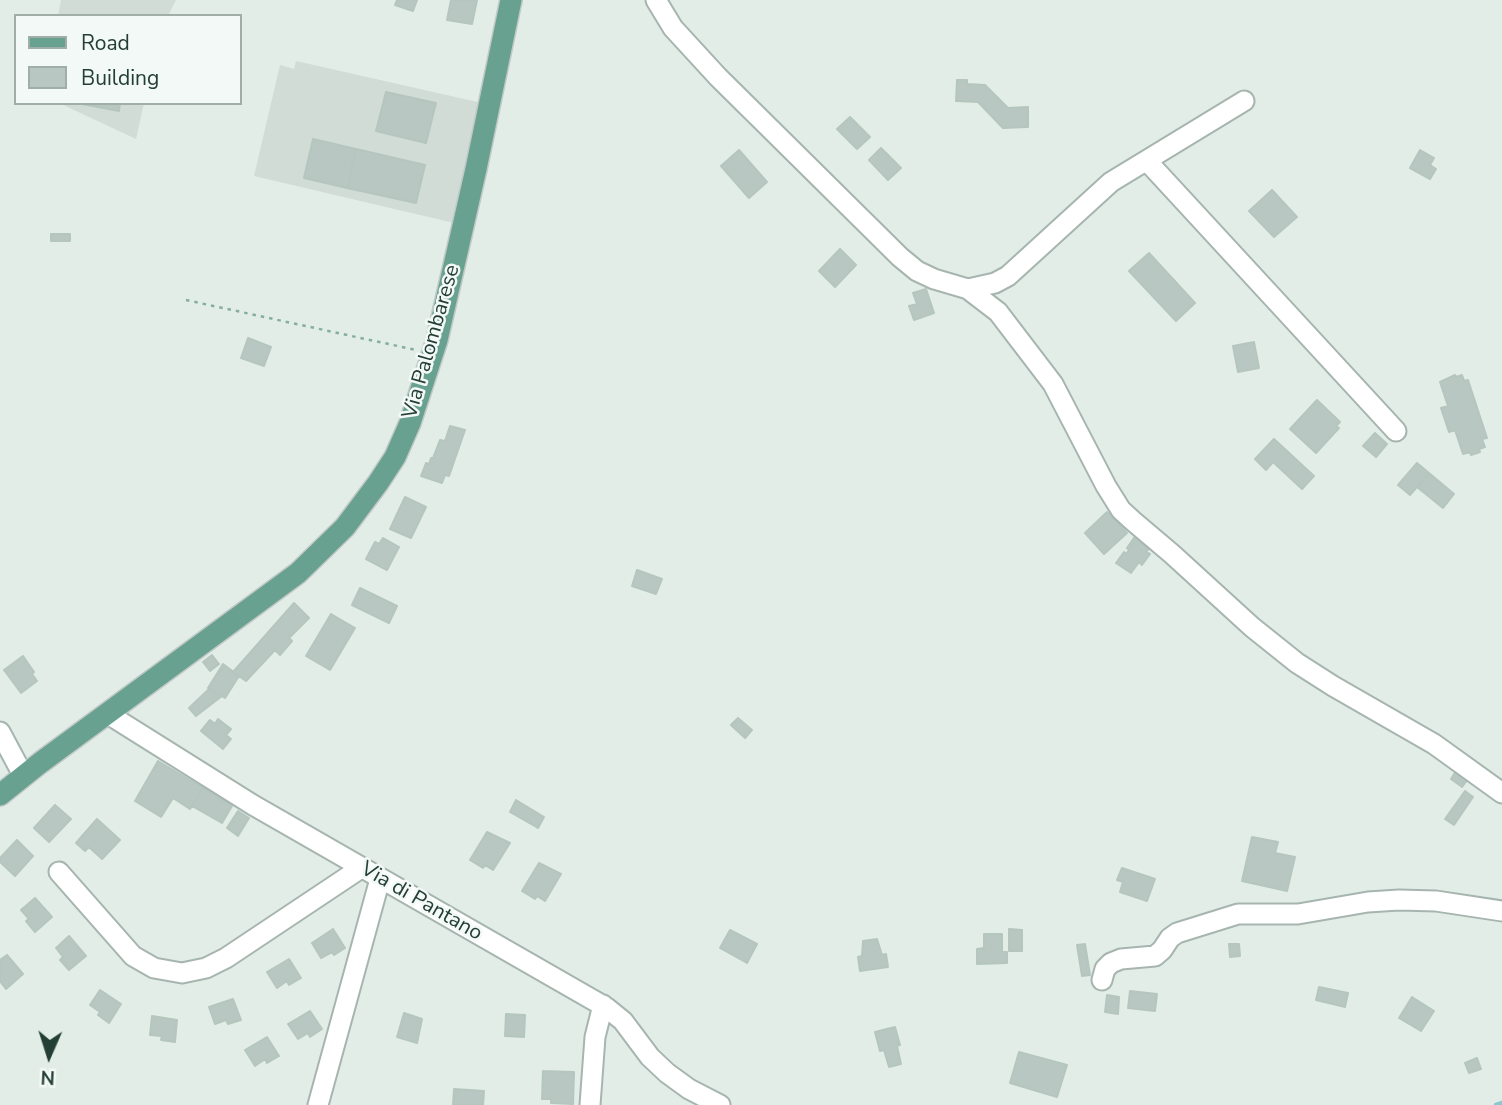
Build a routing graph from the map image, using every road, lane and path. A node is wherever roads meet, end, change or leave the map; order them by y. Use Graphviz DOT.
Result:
graph roads {
  1 [pos="511,0"];
  2 [pos="656,0"];
  3 [pos="1244,101"];
  4 [pos="1146,162"];
  5 [pos="968,289"];
  6 [pos="186,300"];
  7 [pos="433,354"];
  8 [pos="1396,431"];
  9 [pos="108,714"];
  10 [pos="0,732"];
  11 [pos="23,775"];
  12 [pos="1502,793"];
  13 [pos="0,795"];
  14 [pos="361,868"];
  15 [pos="59,872"];
  16 [pos="380,879"];
  17 [pos="1502,911"];
  18 [pos="1102,980"];
  19 [pos="603,1005"];
  20 [pos="318,1105"];
  21 [pos="590,1105"];
  22 [pos="720,1105"];
  1 -- 7 [label="main road, Via Palombarese"];
  2 -- 5 [label="street"];
  3 -- 4 [label="street"];
  4 -- 5 [label="street"];
  4 -- 8 [label="street"];
  5 -- 12 [label="street"];
  6 -- 7 [label="path"];
  7 -- 9 [label="main road, Via Palombarese"];
  9 -- 11 [label="main road, Via Palombarese"];
  9 -- 14 [label="street, Via di Pantano"];
  10 -- 11 [label="street"];
  11 -- 13 [label="main road, Via Palombarese"];
  14 -- 15 [label="street"];
  14 -- 16 [label="street, Via di Pantano"];
  16 -- 19 [label="street, Via di Pantano"];
  16 -- 20 [label="street"];
  17 -- 18 [label="street"];
  19 -- 21 [label="street"];
  19 -- 22 [label="street, Via di Pantano"];
}
